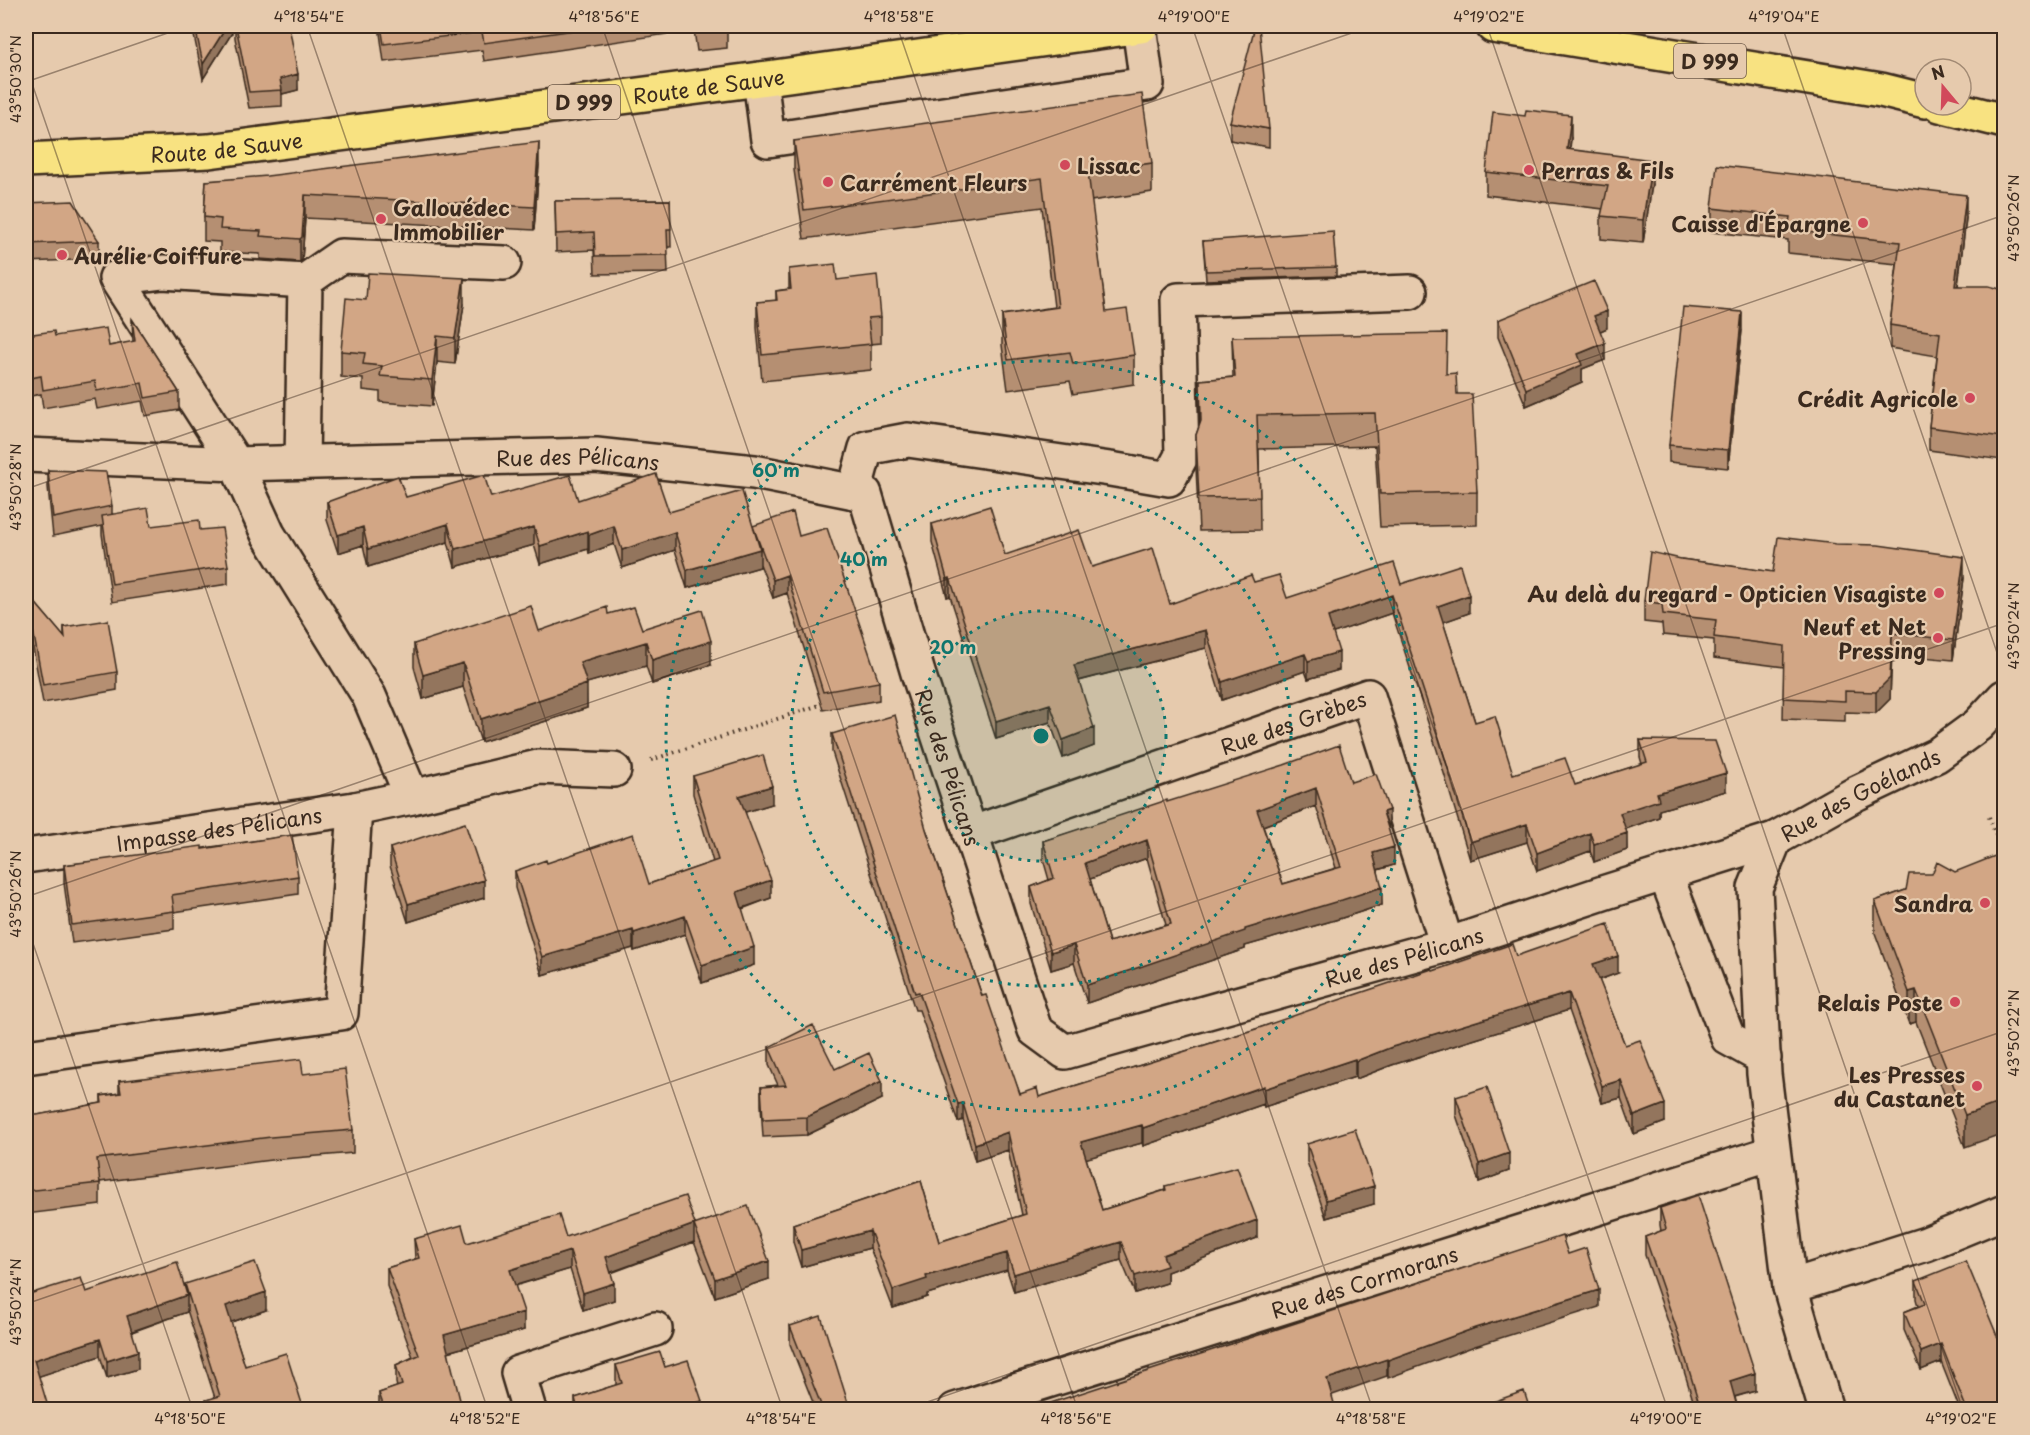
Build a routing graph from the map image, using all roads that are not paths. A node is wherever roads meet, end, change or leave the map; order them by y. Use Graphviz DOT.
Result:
graph roads {
  1 [pos="1135,26"];
  2 [pos="1493,26"];
  3 [pos="760,79"];
  4 [pos="1913,98"];
  5 [pos="1973,113"];
  6 [pos="2004,121"];
  7 [pos="26,160"];
  8 [pos="504,263"];
  9 [pos="305,281"];
  10 [pos="1410,292"];
  11 [pos="26,455"];
  12 [pos="302,462"];
  13 [pos="236,464"];
  14 [pos="854,492"];
  15 [pos="2004,697"];
  16 [pos="614,770"];
  17 [pos="412,797"];
  18 [pos="355,808"];
  19 [pos="970,834"];
  20 [pos="1775,839"];
  21 [pos="26,856"];
  22 [pos="1665,873"];
  23 [pos="1448,945"];
  24 [pos="26,1057"];
  25 [pos="1764,1058"];
  26 [pos="1772,1153"];
  27 [pos="2004,1212"];
  28 [pos="1790,1287"];
  29 [pos="656,1329"];
  30 [pos="529,1410"];
  31 [pos="955,1410"];
  32 [pos="1826,1410"];
  1 -- 3 [label="main road, Route de Sauve / D 999"];
  1 -- 3 [label="street"];
  2 -- 4 [label="main road, D 999"];
  3 -- 7 [label="main road, Route de Sauve / D 999"];
  5 -- 6 [label="main road"];
  8 -- 9 [label="street"];
  9 -- 12 [label="street"];
  9 -- 13 [label="street"];
  10 -- 14 [label="street"];
  11 -- 13 [label="street, Rue des Pélicans"];
  12 -- 13 [label="street, Rue des Pélicans"];
  12 -- 14 [label="street, Rue des Pélicans"];
  13 -- 17 [label="street"];
  14 -- 19 [label="street, Rue des Pélicans"];
  15 -- 20 [label="street, Rue des Goélands"];
  16 -- 17 [label="street, Impasse des Pélicans"];
  17 -- 18 [label="street, Impasse des Pélicans"];
  18 -- 21 [label="street, Impasse des Pélicans"];
  18 -- 24 [label="street"];
  19 -- 23 [label="street, Rue des Pélicans"];
  19 -- 23 [label="street, Rue des Grèbes"];
  20 -- 22 [label="street, Rue des Pélicans"];
  20 -- 25 [label="street, Rue des Goélands"];
  22 -- 23 [label="street, Rue des Pélicans"];
  22 -- 25 [label="street"];
  25 -- 26 [label="street, Rue des Goélands"];
  26 -- 28 [label="street, Rue des Goélands"];
  26 -- 31 [label="street, Rue des Cormorans"];
  27 -- 28 [label="street"];
  28 -- 32 [label="street, Rue des Goélands"];
  29 -- 30 [label="street"];
}
